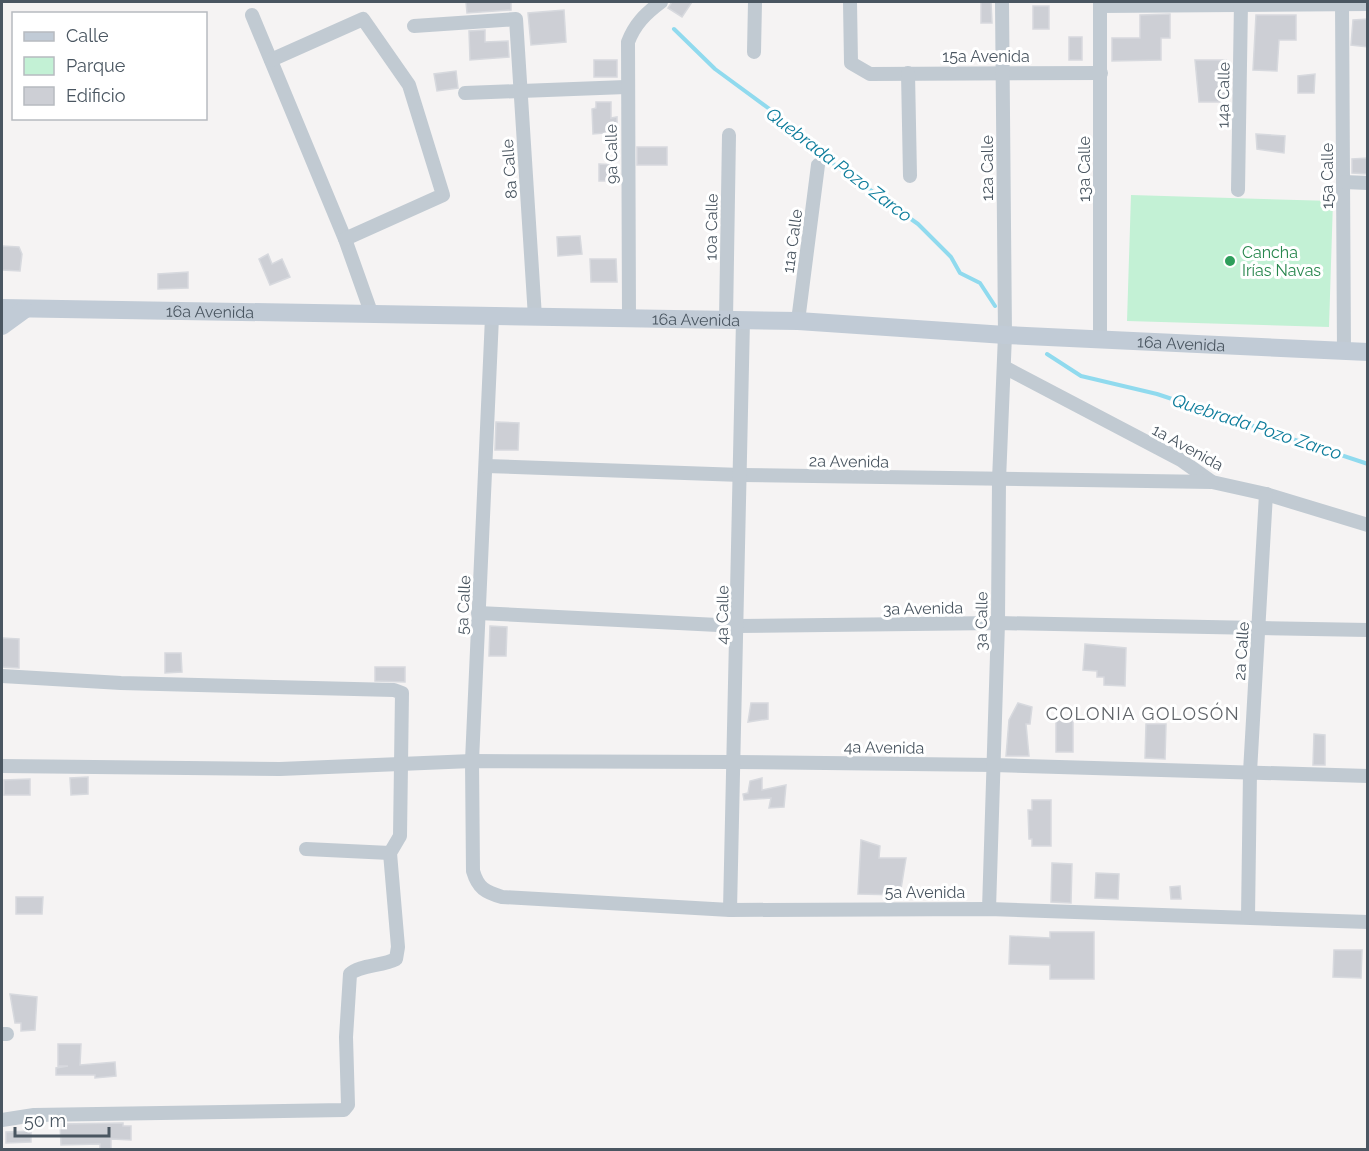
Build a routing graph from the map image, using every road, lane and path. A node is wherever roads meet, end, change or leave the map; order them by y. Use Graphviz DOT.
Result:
graph roads {
  1 [pos="661,2"];
  2 [pos="755,2"];
  3 [pos="850,2"];
  4 [pos="1002,2"];
  5 [pos="1241,2"];
  6 [pos="1342,2"];
  7 [pos="1100,4"];
  8 [pos="1368,4"];
  9 [pos="252,15"];
  10 [pos="414,26"];
  11 [pos="754,52"];
  12 [pos="271,60"];
  13 [pos="1003,72"];
  14 [pos="908,73"];
  15 [pos="1101,73"];
  16 [pos="626,87"];
  17 [pos="518,90"];
  18 [pos="465,93"];
  19 [pos="729,135"];
  20 [pos="819,165"];
  21 [pos="910,176"];
  22 [pos="1344,182"];
  23 [pos="1368,183"];
  24 [pos="1238,190"];
  25 [pos="345,239"];
  26 [pos="2,308"];
  27 [pos="24,310"];
  28 [pos="372,315"];
  29 [pos="492,316"];
  30 [pos="536,317"];
  31 [pos="629,318"];
  32 [pos="735,320"];
  33 [pos="798,321"];
  34 [pos="2,326"];
  35 [pos="1005,335"];
  36 [pos="1100,337"];
  37 [pos="1344,351"];
  38 [pos="1368,352"];
  39 [pos="1004,367"];
  40 [pos="486,466"];
  41 [pos="741,476"];
  42 [pos="999,480"];
  43 [pos="1212,482"];
  44 [pos="1266,494"];
  45 [pos="1368,525"];
  46 [pos="478,613"];
  47 [pos="998,623"];
  48 [pos="738,626"];
  49 [pos="1260,628"];
  50 [pos="1368,630"];
  51 [pos="2,676"];
  52 [pos="472,761"];
  53 [pos="733,762"];
  54 [pos="401,765"];
  55 [pos="994,765"];
  56 [pos="2,766"];
  57 [pos="1250,772"];
  58 [pos="1368,776"];
  59 [pos="306,849"];
  60 [pos="390,854"];
  61 [pos="484,892"];
  62 [pos="989,909"];
  63 [pos="730,910"];
  64 [pos="1248,917"];
  65 [pos="1368,922"];
  66 [pos="2,1120"];
  1 -- 16 [label="street, 9a Calle"];
  2 -- 11 [label="street"];
  3 -- 14 [label="street, 15a Avenida"];
  4 -- 13 [label="street, 12a Calle"];
  5 -- 6 [label="street"];
  5 -- 7 [label="street"];
  5 -- 24 [label="street, 14a Calle"];
  6 -- 8 [label="street"];
  6 -- 22 [label="street, 15a Calle"];
  7 -- 15 [label="street, 13a Calle"];
  9 -- 12 [label="street"];
  10 -- 17 [label="street, 8a Calle"];
  12 -- 25 [label="street"];
  12 -- 25 [label="street"];
  13 -- 14 [label="street, 15a Avenida"];
  13 -- 15 [label="street, 15a Avenida"];
  13 -- 35 [label="street, 12a Calle"];
  14 -- 21 [label="street"];
  15 -- 36 [label="street, 13a Calle"];
  16 -- 17 [label="street"];
  16 -- 31 [label="street, 9a Calle"];
  17 -- 18 [label="street"];
  17 -- 30 [label="street, 8a Calle"];
  19 -- 32 [label="street, 10a Calle"];
  20 -- 33 [label="street, 11a Calle"];
  22 -- 23 [label="street"];
  22 -- 37 [label="street, 15a Calle"];
  25 -- 28 [label="street"];
  26 -- 27 [label="street, 16a Avenida"];
  27 -- 28 [label="street, 16a Avenida"];
  27 -- 34 [label="street"];
  28 -- 29 [label="street, 16a Avenida"];
  29 -- 30 [label="street, 16a Avenida"];
  29 -- 40 [label="street, 5a Calle"];
  30 -- 31 [label="street, 16a Avenida"];
  31 -- 32 [label="street, 16a Avenida"];
  32 -- 33 [label="street, 16a Avenida"];
  32 -- 41 [label="street, 4a Calle"];
  33 -- 35 [label="street, 16a Avenida"];
  35 -- 36 [label="street, 16a Avenida"];
  35 -- 39 [label="street, 3a Calle"];
  36 -- 37 [label="street, 16a Avenida"];
  37 -- 38 [label="street, 16a Avenida"];
  39 -- 42 [label="street, 3a Calle"];
  39 -- 43 [label="street, 1a Avenida"];
  40 -- 41 [label="street, 2a Avenida"];
  40 -- 46 [label="street, 5a Calle"];
  41 -- 42 [label="street, 2a Avenida"];
  41 -- 48 [label="street, 4a Calle"];
  42 -- 43 [label="street, 2a Avenida"];
  42 -- 47 [label="street, 3a Calle"];
  43 -- 44 [label="street, 1a Avenida"];
  44 -- 45 [label="street, 1a Avenida"];
  44 -- 49 [label="street, 2a Calle"];
  46 -- 48 [label="street, 3a Avenida"];
  46 -- 52 [label="street, 5a Calle"];
  47 -- 48 [label="street, 3a Avenida"];
  47 -- 49 [label="street, 3a Avenida"];
  47 -- 55 [label="street, 3a Calle"];
  48 -- 53 [label="street, 4a Calle"];
  49 -- 50 [label="street, 3a Avenida"];
  49 -- 57 [label="street, 2a Calle"];
  51 -- 54 [label="street"];
  52 -- 53 [label="street, 4a Avenida"];
  52 -- 54 [label="street, 4a Avenida"];
  52 -- 61 [label="street, 5a Calle"];
  53 -- 55 [label="street, 4a Avenida"];
  53 -- 63 [label="street, 4a Calle"];
  54 -- 56 [label="street, 4a Avenida"];
  54 -- 60 [label="street"];
  55 -- 57 [label="street, 4a Avenida"];
  55 -- 62 [label="street, 3a Calle"];
  57 -- 58 [label="street, 4a Avenida"];
  57 -- 64 [label="street, 2a Calle"];
  59 -- 60 [label="street"];
  60 -- 66 [label="street"];
  61 -- 63 [label="street, 5a Avenida"];
  62 -- 63 [label="street, 5a Avenida"];
  62 -- 64 [label="street, 5a Avenida"];
  64 -- 65 [label="street, 5a Avenida"];
}
